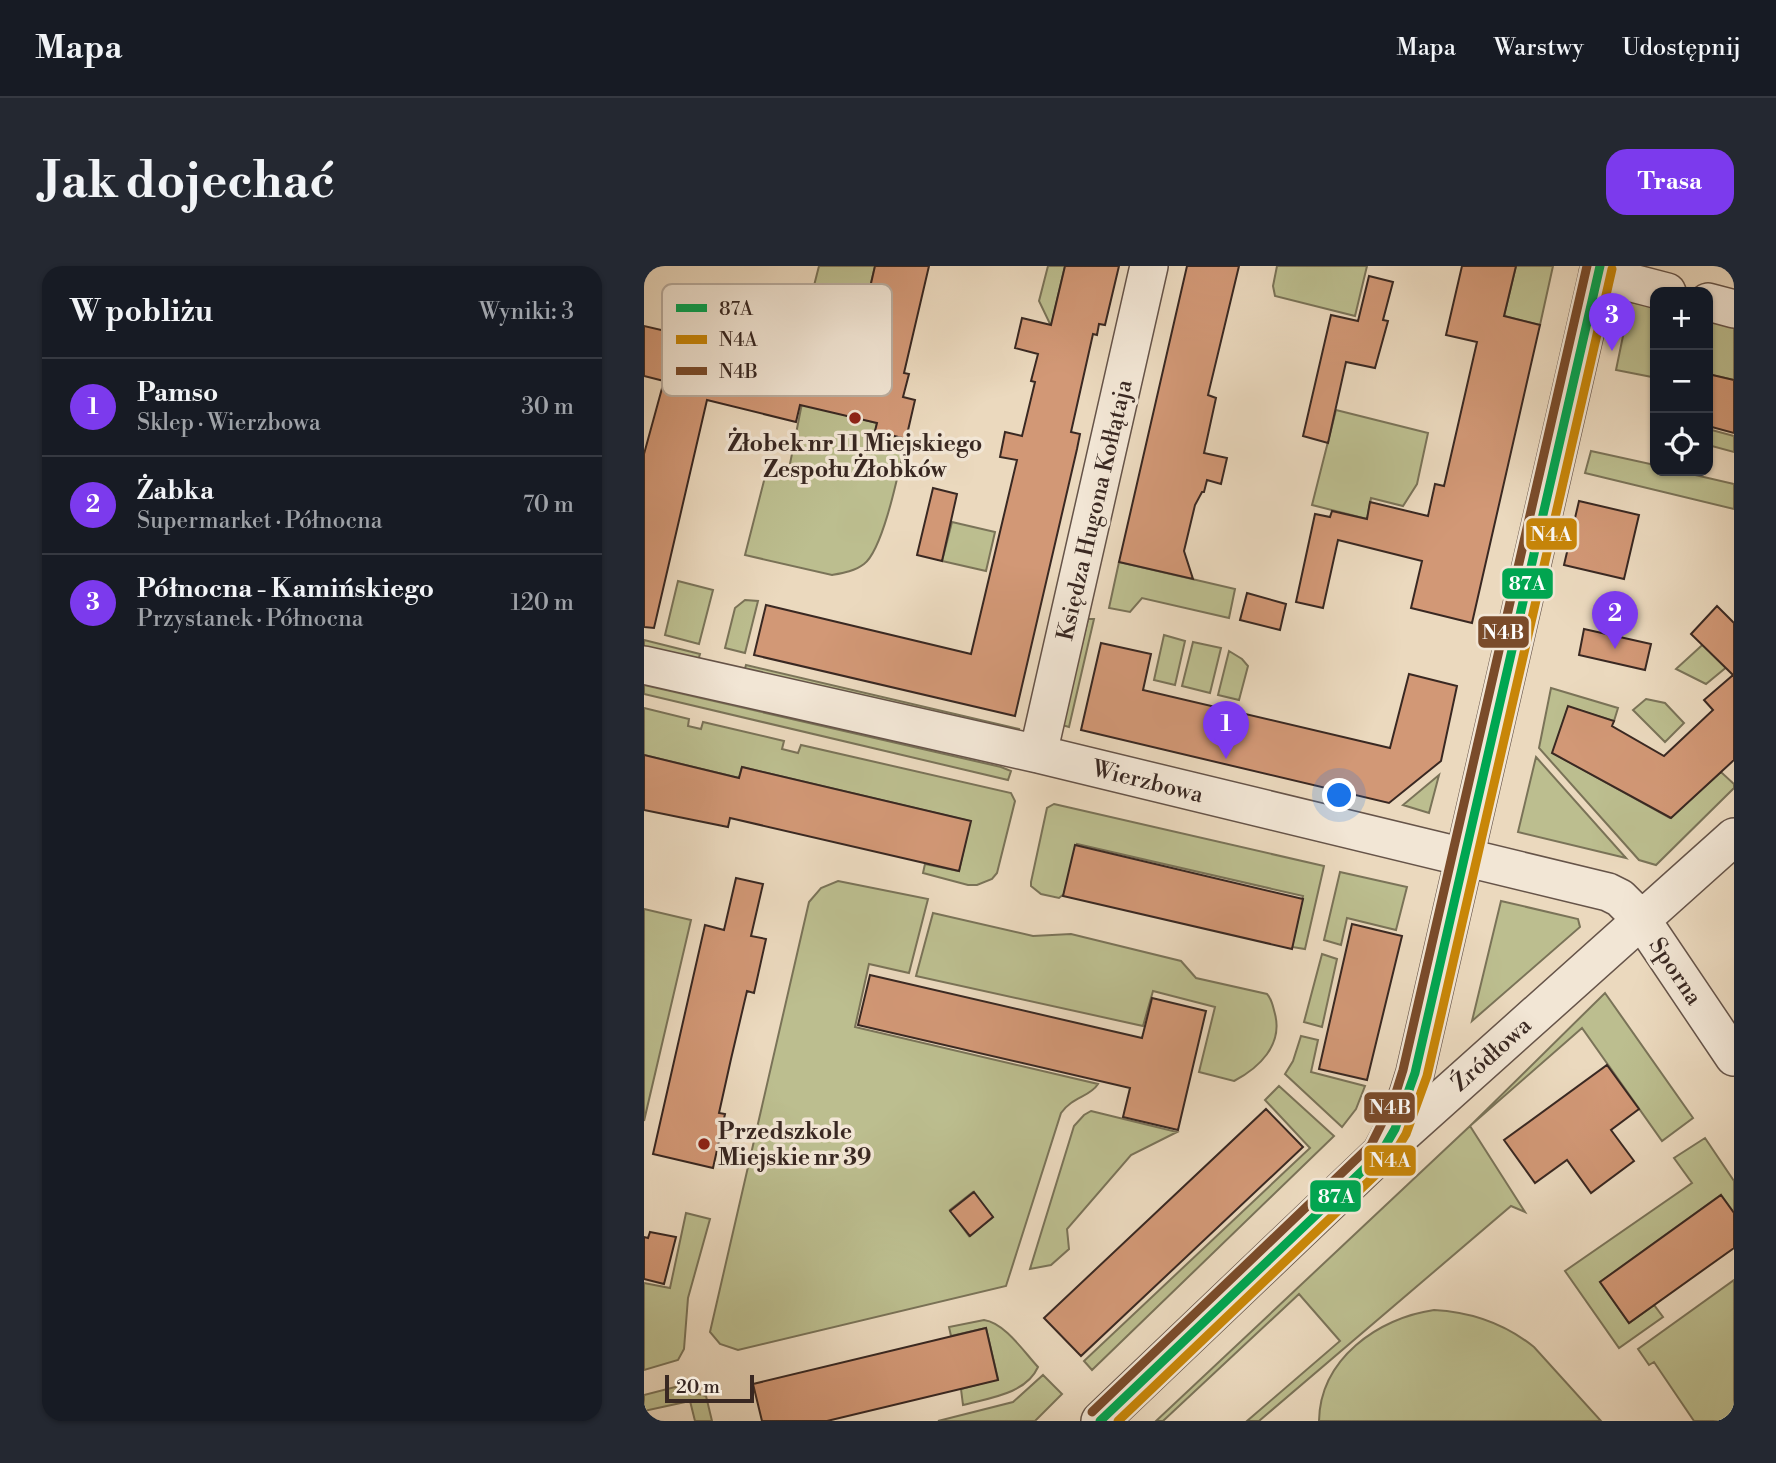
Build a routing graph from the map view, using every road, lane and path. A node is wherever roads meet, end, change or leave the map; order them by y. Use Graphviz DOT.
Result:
graph roads {
  1 [pos="1149,266"];
  2 [pos="1599,270"];
  3 [pos="1652,287"];
  4 [pos="1713,303"];
  5 [pos="1734,309"];
  6 [pos="644,665"];
  7 [pos="1038,754"];
  8 [pos="1734,838"];
  9 [pos="1464,858"];
  10 [pos="1641,919"];
  11 [pos="1734,1057"];
  12 [pos="1381,1153"];
  13 [pos="1100,1421"];
  1 -- 7 [label="street, Księdza Hugona Kołłątaja"];
  2 -- 3 [label="street"];
  2 -- 9 [label="street"];
  4 -- 5 [label="street"];
  6 -- 7 [label="street, Wierzbowa"];
  7 -- 9 [label="street, Wierzbowa"];
  8 -- 10 [label="street, Źródłowa"];
  9 -- 10 [label="street, Wierzbowa"];
  9 -- 12 [label="street"];
  10 -- 11 [label="street, Sporna"];
  10 -- 12 [label="street, Źródłowa"];
  12 -- 13 [label="street, Źródłowa"];
}
